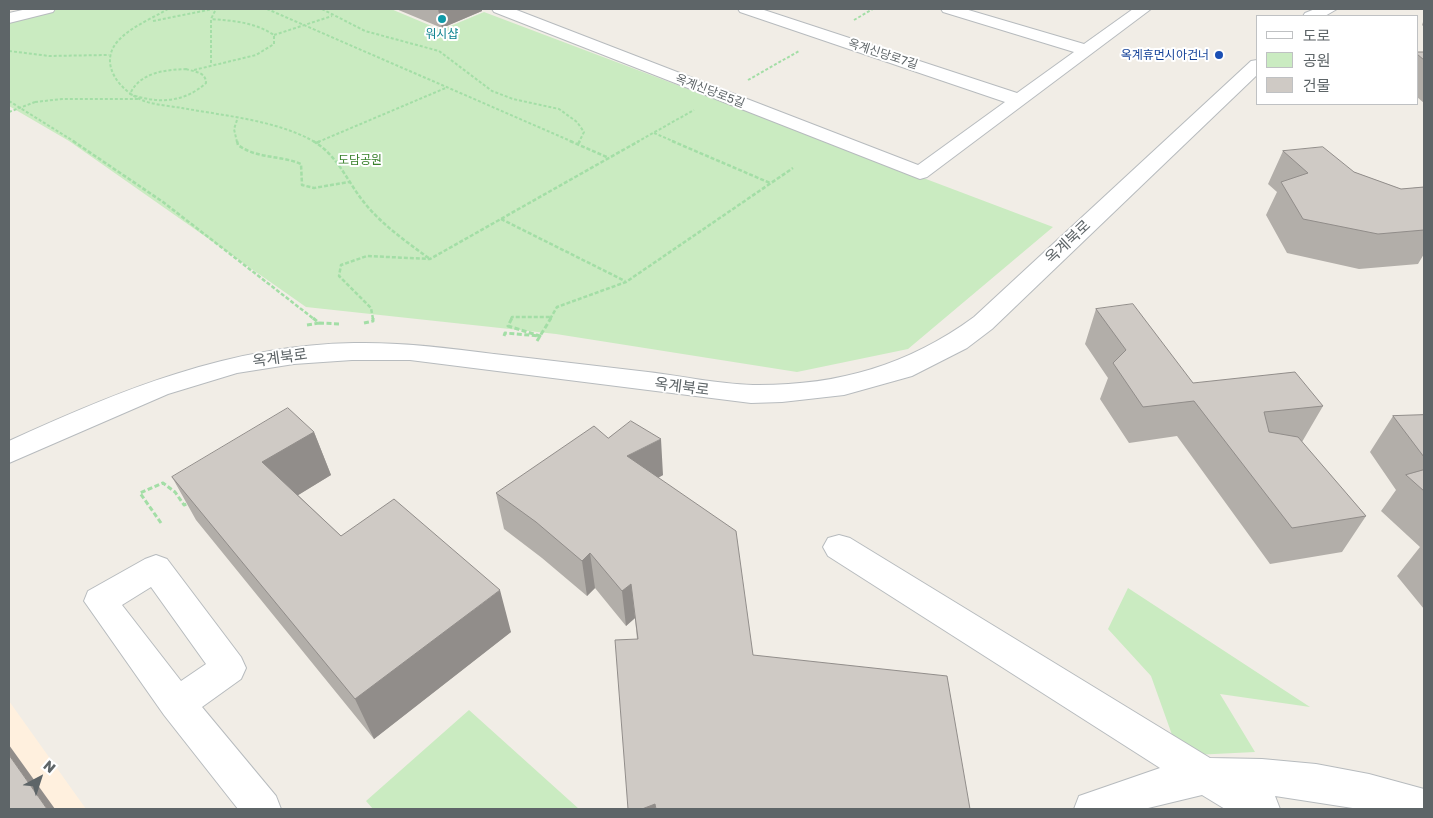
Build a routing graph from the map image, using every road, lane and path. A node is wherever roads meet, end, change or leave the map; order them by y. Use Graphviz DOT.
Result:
graph roads {
  1 [pos="47,9"];
  2 [pos="168,9"];
  3 [pos="215,9"];
  4 [pos="267,9"];
  5 [pos="322,9"];
  6 [pos="500,9"];
  7 [pos="746,9"];
  8 [pos="873,9"];
  9 [pos="949,9"];
  10 [pos="1143,9"];
  11 [pos="1329,9"];
  12 [pos="1314,15"];
  13 [pos="332,16"];
  14 [pos="9,18"];
  15 [pos="210,19"];
  16 [pos="149,22"];
  17 [pos="308,24"];
  18 [pos="274,35"];
  19 [pos="826,35"];
  20 [pos="9,50"];
  21 [pos="1086,50"];
  22 [pos="109,55"];
  23 [pos="211,63"];
  24 [pos="1256,66"];
  25 [pos="193,70"];
  26 [pos="448,87"];
  27 [pos="130,94"];
  28 [pos="721,95"];
  29 [pos="140,99"];
  30 [pos="1019,100"];
  31 [pos="9,101"];
  32 [pos="144,101"];
  33 [pos="9,112"];
  34 [pos="237,120"];
  35 [pos="654,133"];
  36 [pos="316,143"];
  37 [pos="578,144"];
  38 [pos="609,158"];
  39 [pos="793,168"];
  40 [pos="349,182"];
  41 [pos="770,183"];
  42 [pos="502,219"];
  43 [pos="430,259"];
  44 [pos="626,282"];
  45 [pos="552,318"];
  46 [pos="319,323"];
  47 [pos="358,324"];
  48 [pos="344,325"];
  49 [pos="301,327"];
  50 [pos="9,453"];
  51 [pos="191,502"];
  52 [pos="162,523"];
  53 [pos="839,547"];
  54 [pos="177,704"];
  55 [pos="1205,776"];
  56 [pos="1424,808"];
  57 [pos="262,809"];
  58 [pos="1093,809"];
  59 [pos="1261,809"];
  1 -- 14 [label="street"];
  2 -- 16 [label="path"];
  3 -- 15 [label="path"];
  3 -- 16 [label="path"];
  4 -- 17 [label="path"];
  5 -- 13 [label="path"];
  6 -- 28 [label="street, 옥계신당로5길"];
  7 -- 19 [label="street, 옥계신당로7길"];
  8 -- 19 [label="path"];
  9 -- 21 [label="street"];
  10 -- 21 [label="street"];
  11 -- 12 [label="street"];
  13 -- 17 [label="path"];
  13 -- 37 [label="path"];
  15 -- 18 [label="path"];
  15 -- 23 [label="path"];
  16 -- 22 [label="path"];
  17 -- 18 [label="path"];
  17 -- 26 [label="path"];
  18 -- 23 [label="path"];
  19 -- 28 [label="path"];
  19 -- 30 [label="street, 옥계신당로7길"];
  20 -- 22 [label="path"];
  21 -- 30 [label="street"];
  22 -- 27 [label="path"];
  23 -- 25 [label="path"];
  24 -- 50 [label="street, 옥계북로"];
  25 -- 27 [label="path"];
  25 -- 32 [label="path"];
  26 -- 36 [label="path"];
  26 -- 37 [label="path"];
  27 -- 29 [label="path"];
  28 -- 30 [label="street, 옥계신당로5길"];
  28 -- 35 [label="path"];
  29 -- 32 [label="path"];
  29 -- 33 [label="path, bridge"];
  31 -- 46 [label="path"];
  32 -- 34 [label="path"];
  34 -- 36 [label="path"];
  34 -- 40 [label="path"];
  35 -- 38 [label="path"];
  35 -- 41 [label="path"];
  36 -- 40 [label="path"];
  37 -- 38 [label="path"];
  38 -- 42 [label="path"];
  39 -- 41 [label="path"];
  40 -- 43 [label="path"];
  41 -- 44 [label="path"];
  42 -- 43 [label="path"];
  42 -- 44 [label="path"];
  43 -- 47 [label="path"];
  44 -- 45 [label="path"];
  46 -- 48 [label="path"];
  46 -- 49 [label="path"];
  51 -- 52 [label="path"];
  53 -- 55 [label="street"];
  54 -- 57 [label="street"];
  55 -- 56 [label="street"];
  55 -- 58 [label="street"];
  55 -- 59 [label="street"];
}
